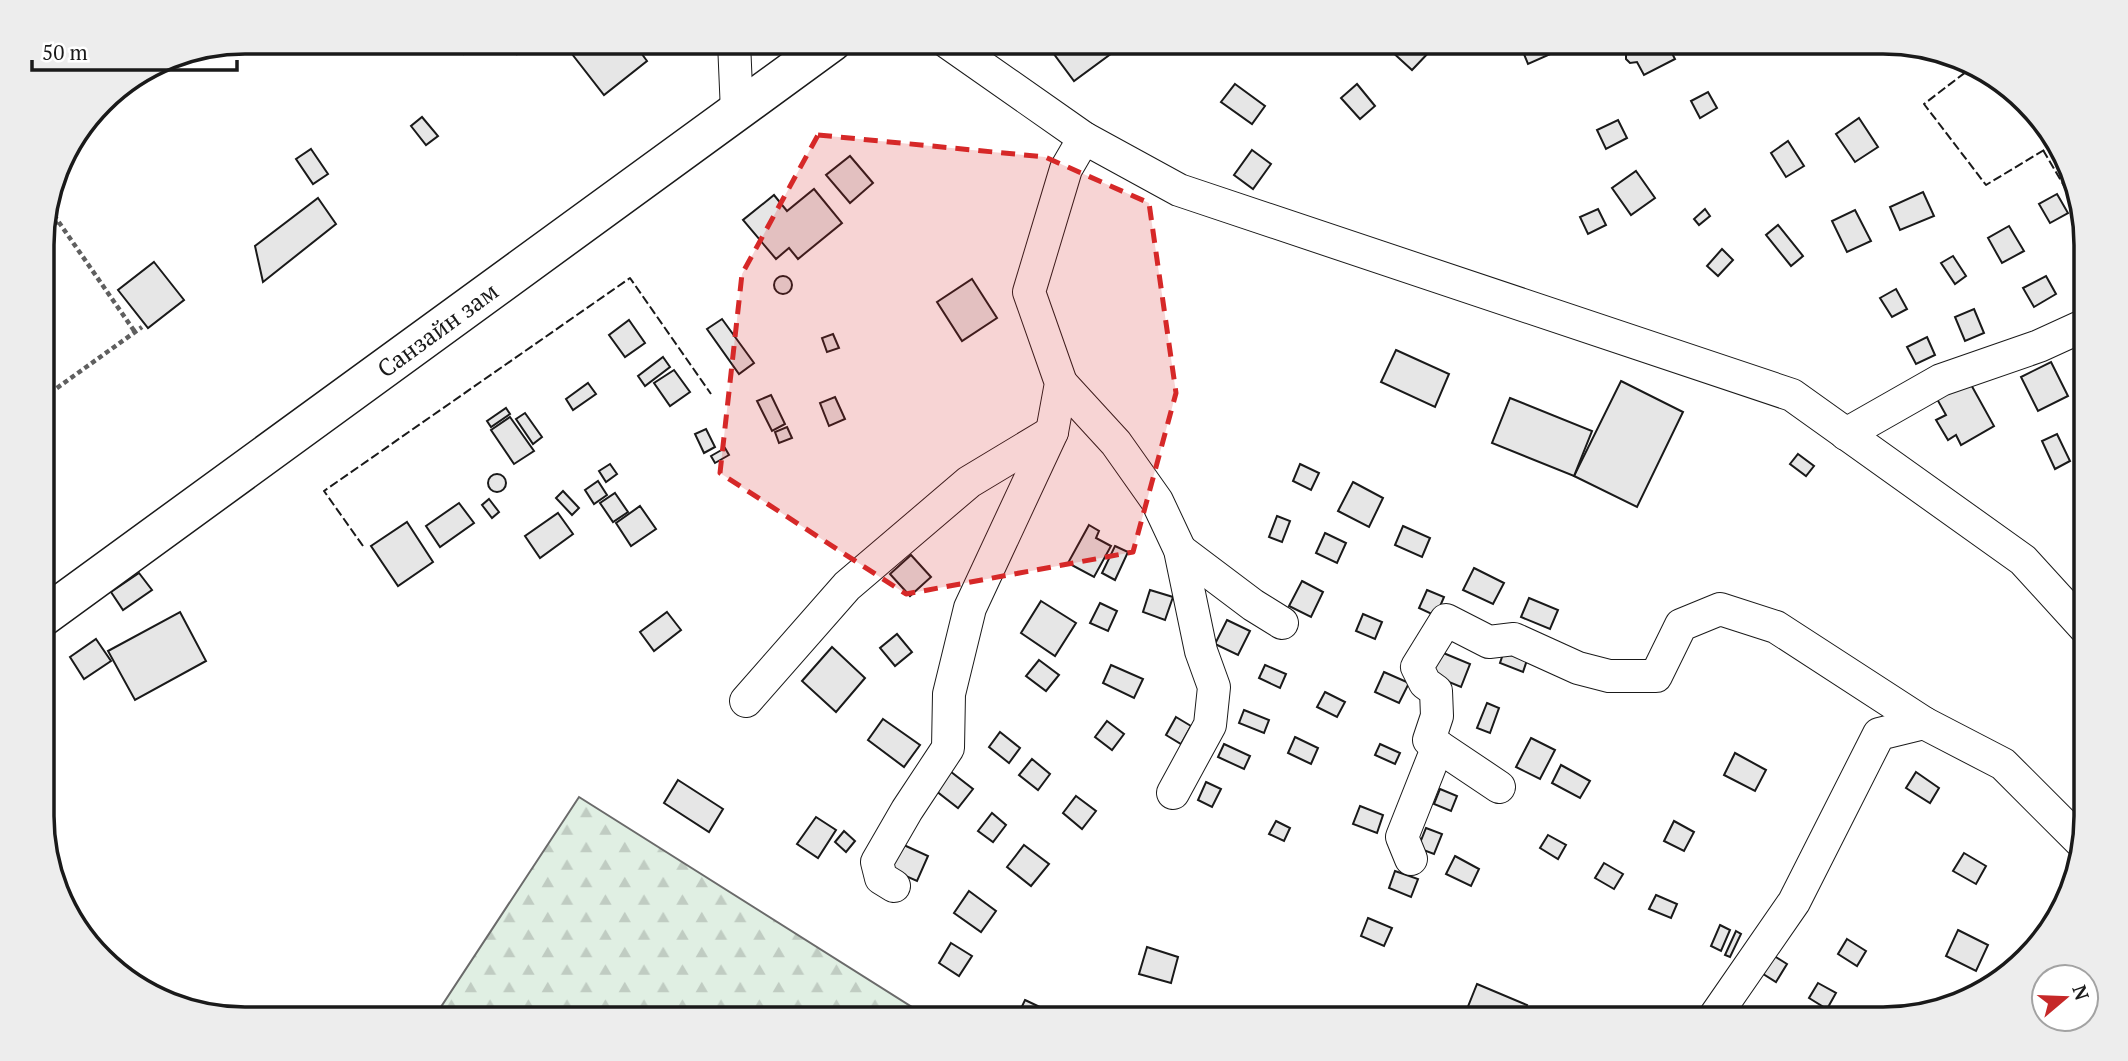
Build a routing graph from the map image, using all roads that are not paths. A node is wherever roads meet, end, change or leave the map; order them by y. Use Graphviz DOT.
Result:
graph roads {
  1 [pos="735,55"];
  2 [pos="815,55"];
  3 [pos="965,55"];
  4 [pos="737,112"];
  5 [pos="1084,138"];
  6 [pos="2074,330"];
  7 [pos="1061,383"];
  8 [pos="1052,432"];
  9 [pos="1846,434"];
  10 [pos="1180,550"];
  11 [pos="54,609"];
  12 [pos="2074,616"];
  13 [pos="1282,623"];
  14 [pos="746,701"];
  15 [pos="1924,723"];
  16 [pos="1438,746"];
  17 [pos="1499,787"];
  18 [pos="1172,793"];
  19 [pos="2072,833"];
  20 [pos="1411,859"];
  21 [pos="894,886"];
  22 [pos="1732,1006"];
  1 -- 4 [label="street"];
  2 -- 4 [label="main road, Санзайн зам"];
  3 -- 5 [label="street"];
  4 -- 11 [label="main road, Санзайн зам"];
  5 -- 7 [label="street"];
  5 -- 9 [label="street"];
  6 -- 9 [label="street"];
  7 -- 8 [label="street"];
  7 -- 10 [label="street"];
  8 -- 14 [label="street"];
  8 -- 21 [label="street"];
  9 -- 12 [label="street"];
  10 -- 13 [label="street"];
  10 -- 18 [label="street"];
  15 -- 16 [label="street"];
  15 -- 19 [label="street"];
  15 -- 22 [label="street"];
  16 -- 17 [label="street"];
  16 -- 20 [label="street"];
}
